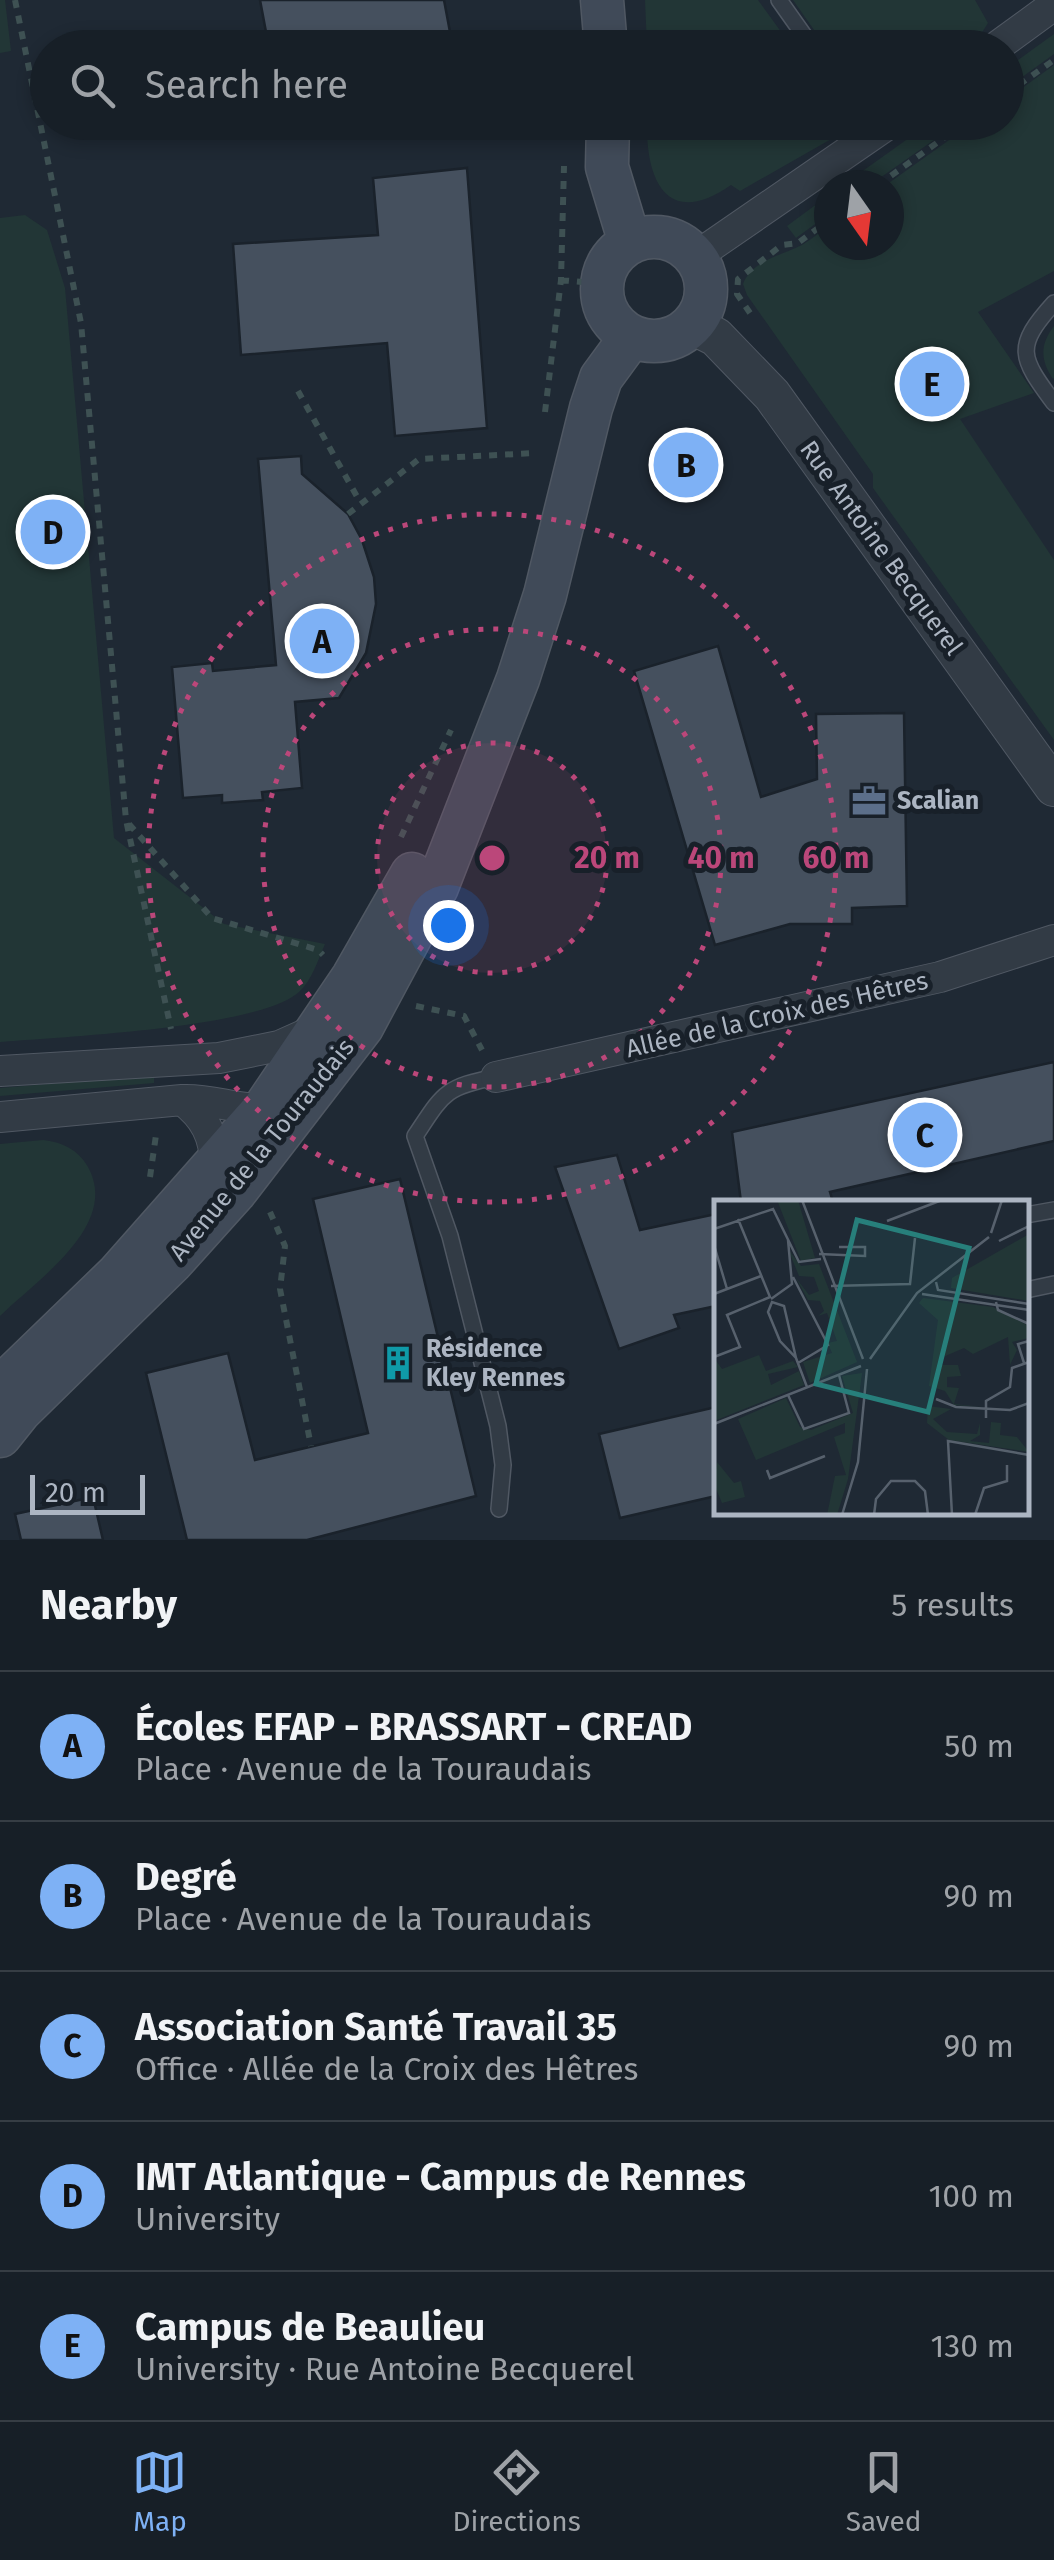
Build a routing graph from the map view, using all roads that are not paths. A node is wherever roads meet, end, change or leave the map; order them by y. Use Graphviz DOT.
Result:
graph roads {
  1 [pos="602,0"];
  2 [pos="779,0"];
  3 [pos="1054,5"];
  4 [pos="604,30"];
  5 [pos="800,30"];
  6 [pos="1020,30"];
  7 [pos="608,140"];
  8 [pos="858,140"];
  9 [pos="630,243"];
  10 [pos="695,257"];
  11 [pos="1054,303"];
  12 [pos="692,326"];
  13 [pos="631,337"];
  14 [pos="1054,403"];
  15 [pos="482,764"];
  16 [pos="1054,787"];
  17 [pos="1054,940"];
  18 [pos="318,1028"];
  19 [pos="219,1058"];
  20 [pos="0,1071"];
  21 [pos="496,1077"];
  22 [pos="315,1092"];
  23 [pos="182,1100"];
  24 [pos="264,1110"];
  25 [pos="0,1116"];
  26 [pos="215,1165"];
  27 [pos="1054,1210"];
  28 [pos="1029,1215"];
  29 [pos="194,1237"];
  30 [pos="1054,1284"];
  31 [pos="1029,1289"];
  32 [pos="0,1388"];
  33 [pos="0,1436"];
  34 [pos="499,1509"];
  1 -- 4 [label="main road"];
  2 -- 5 [label="lane"];
  3 -- 6 [label="street"];
  7 -- 9 [label="main road"];
  8 -- 10 [label="street"];
  9 -- 10 [label="main road"];
  9 -- 13 [label="main road"];
  10 -- 12 [label="main road"];
  11 -- 14 [label="lane"];
  12 -- 13 [label="main road"];
  12 -- 16 [label="street, Rue Antoine Becquerel"];
  13 -- 15 [label="main road, Avenue de la Touraudais"];
  15 -- 18 [label="main road, Avenue de la Touraudais"];
  15 -- 22 [label="main road, Avenue de la Touraudais"];
  17 -- 21 [label="street, Allée de la Croix des Hêtres"];
  18 -- 19 [label="street"];
  18 -- 24 [label="main road, Avenue de la Touraudais"];
  19 -- 20 [label="street"];
  19 -- 24 [label="street"];
  21 -- 34 [label="lane"];
  22 -- 24 [label="street"];
  22 -- 29 [label="main road, Avenue de la Touraudais"];
  23 -- 24 [label="street"];
  23 -- 25 [label="street"];
  23 -- 26 [label="street"];
  24 -- 26 [label="main road, Avenue de la Touraudais"];
  24 -- 29 [label="street"];
  26 -- 32 [label="main road, Avenue de la Touraudais"];
  27 -- 28 [label="lane"];
  29 -- 33 [label="main road, Avenue de la Touraudais"];
  30 -- 31 [label="lane"];
}
